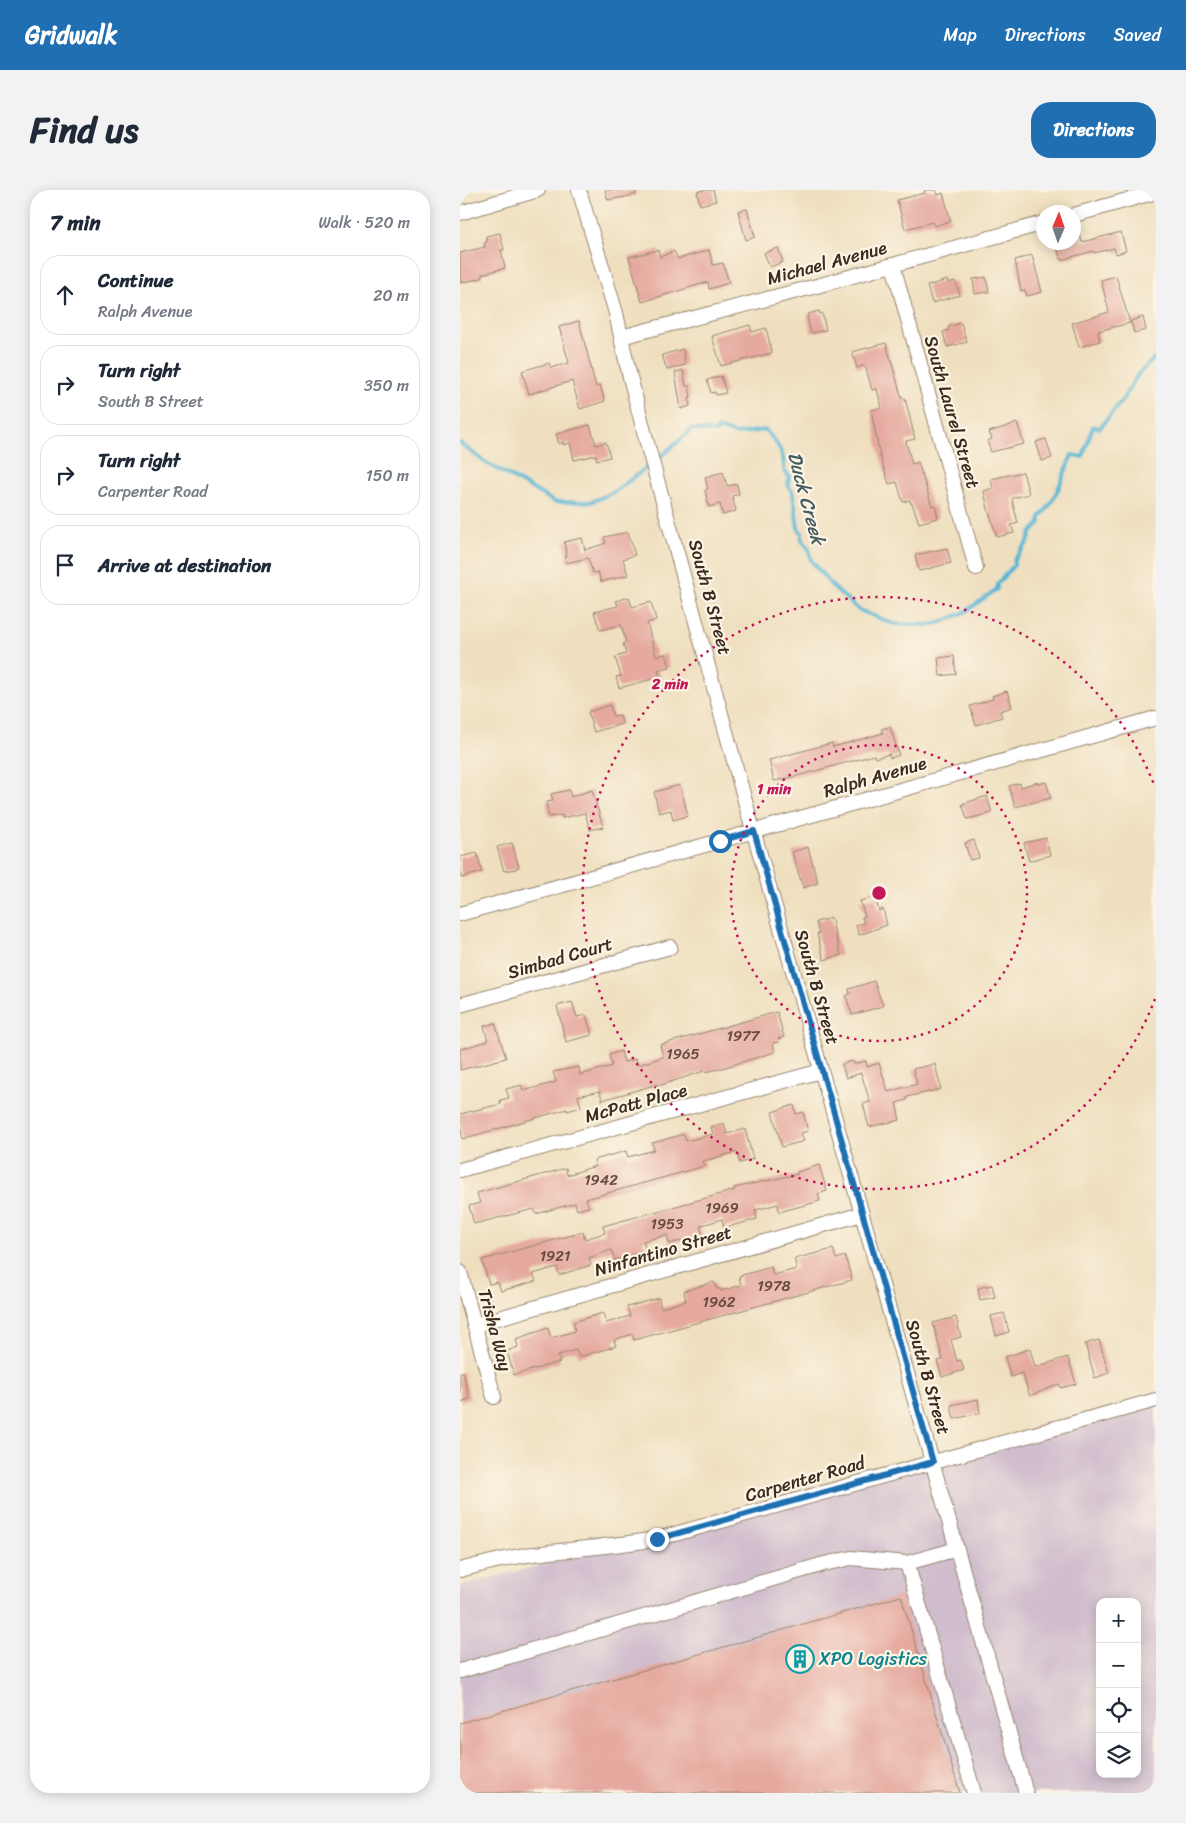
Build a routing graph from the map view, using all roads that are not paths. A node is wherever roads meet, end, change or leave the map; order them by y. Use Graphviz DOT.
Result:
graph roads {
  1 [pos="538,190"];
  2 [pos="579,190"];
  3 [pos="1156,192"];
  4 [pos="460,213"];
  5 [pos="1081,213"];
  6 [pos="1036,225"];
  7 [pos="893,265"];
  8 [pos="621,337"];
  9 [pos="976,568"];
  10 [pos="1156,718"];
  11 [pos="754,831"];
  12 [pos="460,914"];
  13 [pos="670,947"];
  14 [pos="460,1005"];
  15 [pos="821,1071"];
  16 [pos="460,1170"];
  17 [pos="862,1214"];
  18 [pos="460,1272"];
  19 [pos="474,1325"];
  20 [pos="494,1397"];
  21 [pos="1156,1400"];
  22 [pos="933,1462"];
  23 [pos="957,1549"];
  24 [pos="907,1563"];
  25 [pos="460,1570"];
  26 [pos="460,1671"];
  27 [pos="974,1793"];
  28 [pos="1026,1793"];
  1 -- 4 [label="street"];
  2 -- 8 [label="street, South B Street"];
  3 -- 5 [label="street"];
  6 -- 7 [label="street, Michael Avenue"];
  7 -- 8 [label="street, Michael Avenue"];
  7 -- 9 [label="street, South Laurel Street"];
  8 -- 11 [label="street, South B Street"];
  10 -- 11 [label="street, Ralph Avenue"];
  11 -- 12 [label="street, Ralph Avenue"];
  11 -- 15 [label="street, South B Street"];
  13 -- 14 [label="street, Simbad Court"];
  15 -- 16 [label="street, McPatt Place"];
  15 -- 17 [label="street, South B Street"];
  17 -- 19 [label="street, Ninfantino Street"];
  17 -- 22 [label="street, South B Street"];
  18 -- 19 [label="street, Trisha Way"];
  19 -- 20 [label="street, Trisha Way"];
  21 -- 22 [label="street, Carpenter Road"];
  22 -- 23 [label="street, South B Street"];
  22 -- 25 [label="street, Carpenter Road"];
  23 -- 24 [label="street"];
  23 -- 28 [label="street, South B Street"];
  24 -- 26 [label="street"];
  24 -- 27 [label="street"];
}
